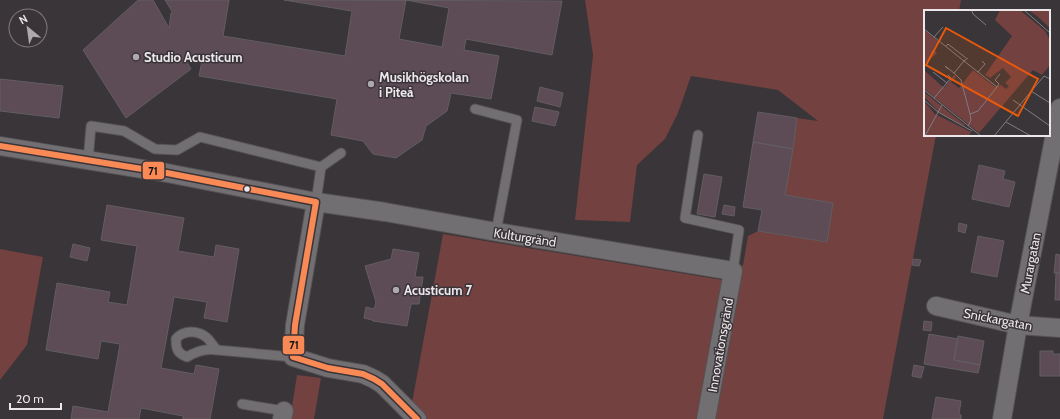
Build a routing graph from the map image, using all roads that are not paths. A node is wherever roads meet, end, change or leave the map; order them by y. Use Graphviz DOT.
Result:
graph roads {
  1 [pos="1060,108"];
  2 [pos="475,109"];
  3 [pos="698,135"];
  4 [pos="1057,144"];
  5 [pos="0,146"];
  6 [pos="341,153"];
  7 [pos="88,161"];
  8 [pos="321,167"];
  9 [pos="316,202"];
  10 [pos="496,232"];
  11 [pos="733,271"];
  12 [pos="936,306"];
  13 [pos="1018,325"];
  14 [pos="1060,328"];
  15 [pos="216,350"];
  16 [pos="293,356"];
  17 [pos="242,404"];
  18 [pos="283,415"];
  19 [pos="417,419"];
  20 [pos="706,419"];
  21 [pos="1002,419"];
  1 -- 4 [label="street, Murargatan"];
  2 -- 10 [label="lane"];
  3 -- 11 [label="lane"];
  4 -- 13 [label="street, Murargatan"];
  5 -- 7 [label="street, Kulturgränd"];
  6 -- 8 [label="lane"];
  7 -- 8 [label="lane"];
  7 -- 9 [label="street, Kulturgränd"];
  8 -- 9 [label="lane"];
  9 -- 10 [label="street, Kulturgränd"];
  9 -- 16 [label="street"];
  10 -- 11 [label="street, Kulturgränd"];
  11 -- 20 [label="street, Innovationsgränd"];
  12 -- 13 [label="street, Snickargatan"];
  13 -- 14 [label="street, Snickargatan"];
  13 -- 21 [label="street, Murargatan"];
  15 -- 16 [label="lane"];
  16 -- 19 [label="street"];
  17 -- 18 [label="lane"];
}
